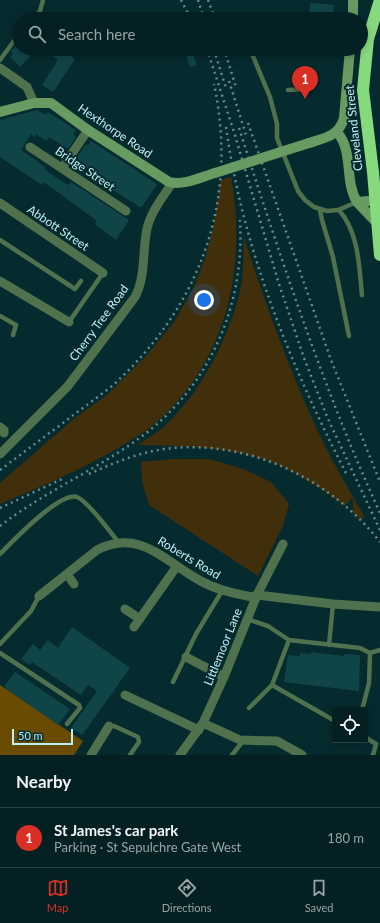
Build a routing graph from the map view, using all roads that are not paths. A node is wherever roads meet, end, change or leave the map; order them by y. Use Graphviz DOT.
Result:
graph roads {
  1 [pos="43,0"];
  2 [pos="353,0"];
  3 [pos="380,0"];
  4 [pos="39,12"];
  5 [pos="353,12"];
  6 [pos="368,39"];
  7 [pos="12,44"];
  8 [pos="253,56"];
  9 [pos="349,56"];
  10 [pos="366,56"];
  11 [pos="0,60"];
  12 [pos="0,68"];
  13 [pos="308,89"];
  14 [pos="288,90"];
  15 [pos="34,103"];
  16 [pos="0,112"];
  17 [pos="88,130"];
  18 [pos="337,132"];
  19 [pos="30,147"];
  20 [pos="62,168"];
  21 [pos="172,183"];
  22 [pos="378,200"];
  23 [pos="357,202"];
  24 [pos="0,203"];
  25 [pos="320,210"];
  26 [pos="339,210"];
  27 [pos="126,211"];
  28 [pos="377,223"];
  29 [pos="0,240"];
  30 [pos="380,255"];
  31 [pos="103,273"];
  32 [pos="0,281"];
  33 [pos="81,281"];
  34 [pos="362,295"];
  35 [pos="0,316"];
  36 [pos="69,322"];
  37 [pos="13,335"];
  38 [pos="349,336"];
  39 [pos="0,454"];
  40 [pos="119,542"];
  41 [pos="283,544"];
  42 [pos="0,554"];
  43 [pos="177,566"];
  44 [pos="66,574"];
  45 [pos="74,584"];
  46 [pos="222,591"];
  47 [pos="257,595"];
  48 [pos="39,596"];
  49 [pos="334,604"];
  50 [pos="380,607"];
  51 [pos="124,609"];
  52 [pos="140,619"];
  53 [pos="247,619"];
  54 [pos="134,628"];
  55 [pos="289,640"];
  56 [pos="0,644"];
  57 [pos="329,645"];
  58 [pos="380,650"];
  59 [pos="0,653"];
  60 [pos="370,653"];
  61 [pos="186,657"];
  62 [pos="224,677"];
  63 [pos="173,682"];
  64 [pos="272,685"];
  65 [pos="126,695"];
  66 [pos="363,707"];
  67 [pos="249,708"];
  68 [pos="332,719"];
  69 [pos="68,724"];
  70 [pos="109,726"];
  71 [pos="201,726"];
  72 [pos="368,740"];
  73 [pos="243,741"];
  74 [pos="91,755"];
  75 [pos="130,755"];
  76 [pos="180,755"];
  77 [pos="232,755"];
  78 [pos="302,755"];
  79 [pos="373,755"];
  1 -- 4 [label="lane"];
  2 -- 5 [label="street"];
  3 -- 6 [label="highway, Cleveland Street"];
  7 -- 11 [label="lane"];
  8 -- 25 [label="lane"];
  9 -- 18 [label="street"];
  10 -- 22 [label="highway, Cleveland Street"];
  12 -- 15 [label="street"];
  13 -- 14 [label="lane"];
  15 -- 16 [label="street, Hexthorpe Road"];
  15 -- 17 [label="street, Hexthorpe Road"];
  17 -- 20 [label="street"];
  17 -- 21 [label="street, Hexthorpe Road"];
  18 -- 21 [label="street, bridge"];
  18 -- 23 [label="street"];
  19 -- 20 [label="street, Bridge Street"];
  20 -- 27 [label="street, Bridge Street"];
  21 -- 39 [label="street, Cherry Tree Road"];
  22 -- 23 [label="street"];
  22 -- 28 [label="highway, Cleveland Street"];
  23 -- 26 [label="lane"];
  23 -- 28 [label="street"];
  24 -- 31 [label="street, Abbott Street"];
  25 -- 26 [label="lane"];
  25 -- 38 [label="lane"];
  26 -- 34 [label="lane"];
  28 -- 30 [label="highway, Cleveland Street"];
  29 -- 33 [label="lane"];
  31 -- 36 [label="lane"];
  32 -- 36 [label="street"];
  35 -- 37 [label="lane"];
  40 -- 42 [label="lane"];
  40 -- 43 [label="street, Roberts Road"];
  40 -- 44 [label="street, Roberts Road"];
  41 -- 47 [label="street, Littlemoor Lane"];
  43 -- 46 [label="street, Roberts Road"];
  43 -- 52 [label="street"];
  44 -- 45 [label="street"];
  44 -- 48 [label="street, Roberts Road"];
  46 -- 47 [label="street, Roberts Road"];
  46 -- 61 [label="lane"];
  47 -- 49 [label="street, Roberts Road"];
  47 -- 53 [label="street, Littlemoor Lane"];
  48 -- 56 [label="lane"];
  49 -- 50 [label="street, Roberts Road"];
  49 -- 57 [label="lane"];
  51 -- 52 [label="street"];
  52 -- 54 [label="street"];
  53 -- 55 [label="lane"];
  53 -- 62 [label="street, Littlemoor Lane"];
  55 -- 57 [label="lane"];
  55 -- 64 [label="lane"];
  57 -- 60 [label="lane"];
  58 -- 60 [label="lane"];
  59 -- 69 [label="lane"];
  60 -- 66 [label="lane"];
  61 -- 62 [label="street"];
  61 -- 63 [label="lane"];
  62 -- 71 [label="street, Littlemoor Lane"];
  64 -- 67 [label="lane"];
  64 -- 68 [label="lane"];
  65 -- 71 [label="street"];
  70 -- 74 [label="street"];
  70 -- 75 [label="lane"];
  71 -- 73 [label="street"];
  71 -- 76 [label="street, Littlemoor Lane"];
  72 -- 79 [label="lane"];
  73 -- 77 [label="lane"];
  73 -- 78 [label="street"];
}
